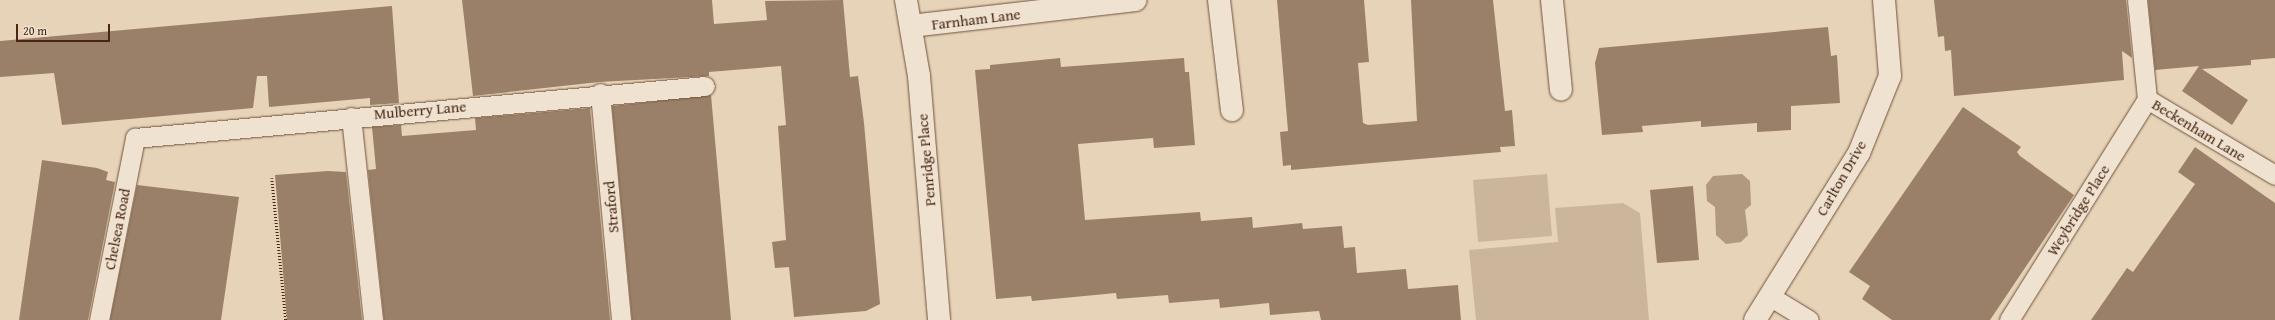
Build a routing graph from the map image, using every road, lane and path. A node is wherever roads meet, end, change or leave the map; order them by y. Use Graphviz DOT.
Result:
graph roads {
  1 [pos="906,0"];
  2 [pos="1136,0"];
  3 [pos="1219,0"];
  4 [pos="1552,0"];
  5 [pos="1884,0"];
  6 [pos="2137,0"];
  7 [pos="911,26"];
  8 [pos="705,86"];
  9 [pos="1561,90"];
  10 [pos="600,93"];
  11 [pos="2148,99"];
  12 [pos="1232,110"];
  13 [pos="351,117"];
  14 [pos="136,138"];
  15 [pos="2275,175"];
  16 [pos="272,178"];
  17 [pos="1771,297"];
  18 [pos="99,320"];
  19 [pos="286,320"];
  20 [pos="373,320"];
  21 [pos="621,320"];
  22 [pos="939,320"];
  23 [pos="1755,320"];
  24 [pos="1809,320"];
  25 [pos="2009,320"];
  1 -- 7 [label="street, Penridge Place"];
  2 -- 7 [label="street, Farnham Lane"];
  3 -- 12 [label="street"];
  4 -- 9 [label="street"];
  5 -- 17 [label="street, Carlton Drive"];
  6 -- 11 [label="lane, Beckenham Lane"];
  7 -- 22 [label="street, Penridge Place"];
  8 -- 10 [label="lane, Mulberry Lane"];
  10 -- 13 [label="lane, Mulberry Lane"];
  10 -- 21 [label="lane, Straford"];
  11 -- 15 [label="lane, Beckenham Lane"];
  11 -- 25 [label="lane, Weybridge Place"];
  13 -- 14 [label="lane, Mulberry Lane"];
  13 -- 20 [label="lane"];
  14 -- 18 [label="lane, Chelsea Road"];
  16 -- 19 [label="path"];
  17 -- 23 [label="street, Carlton Drive"];
  17 -- 24 [label="lane"];
}
